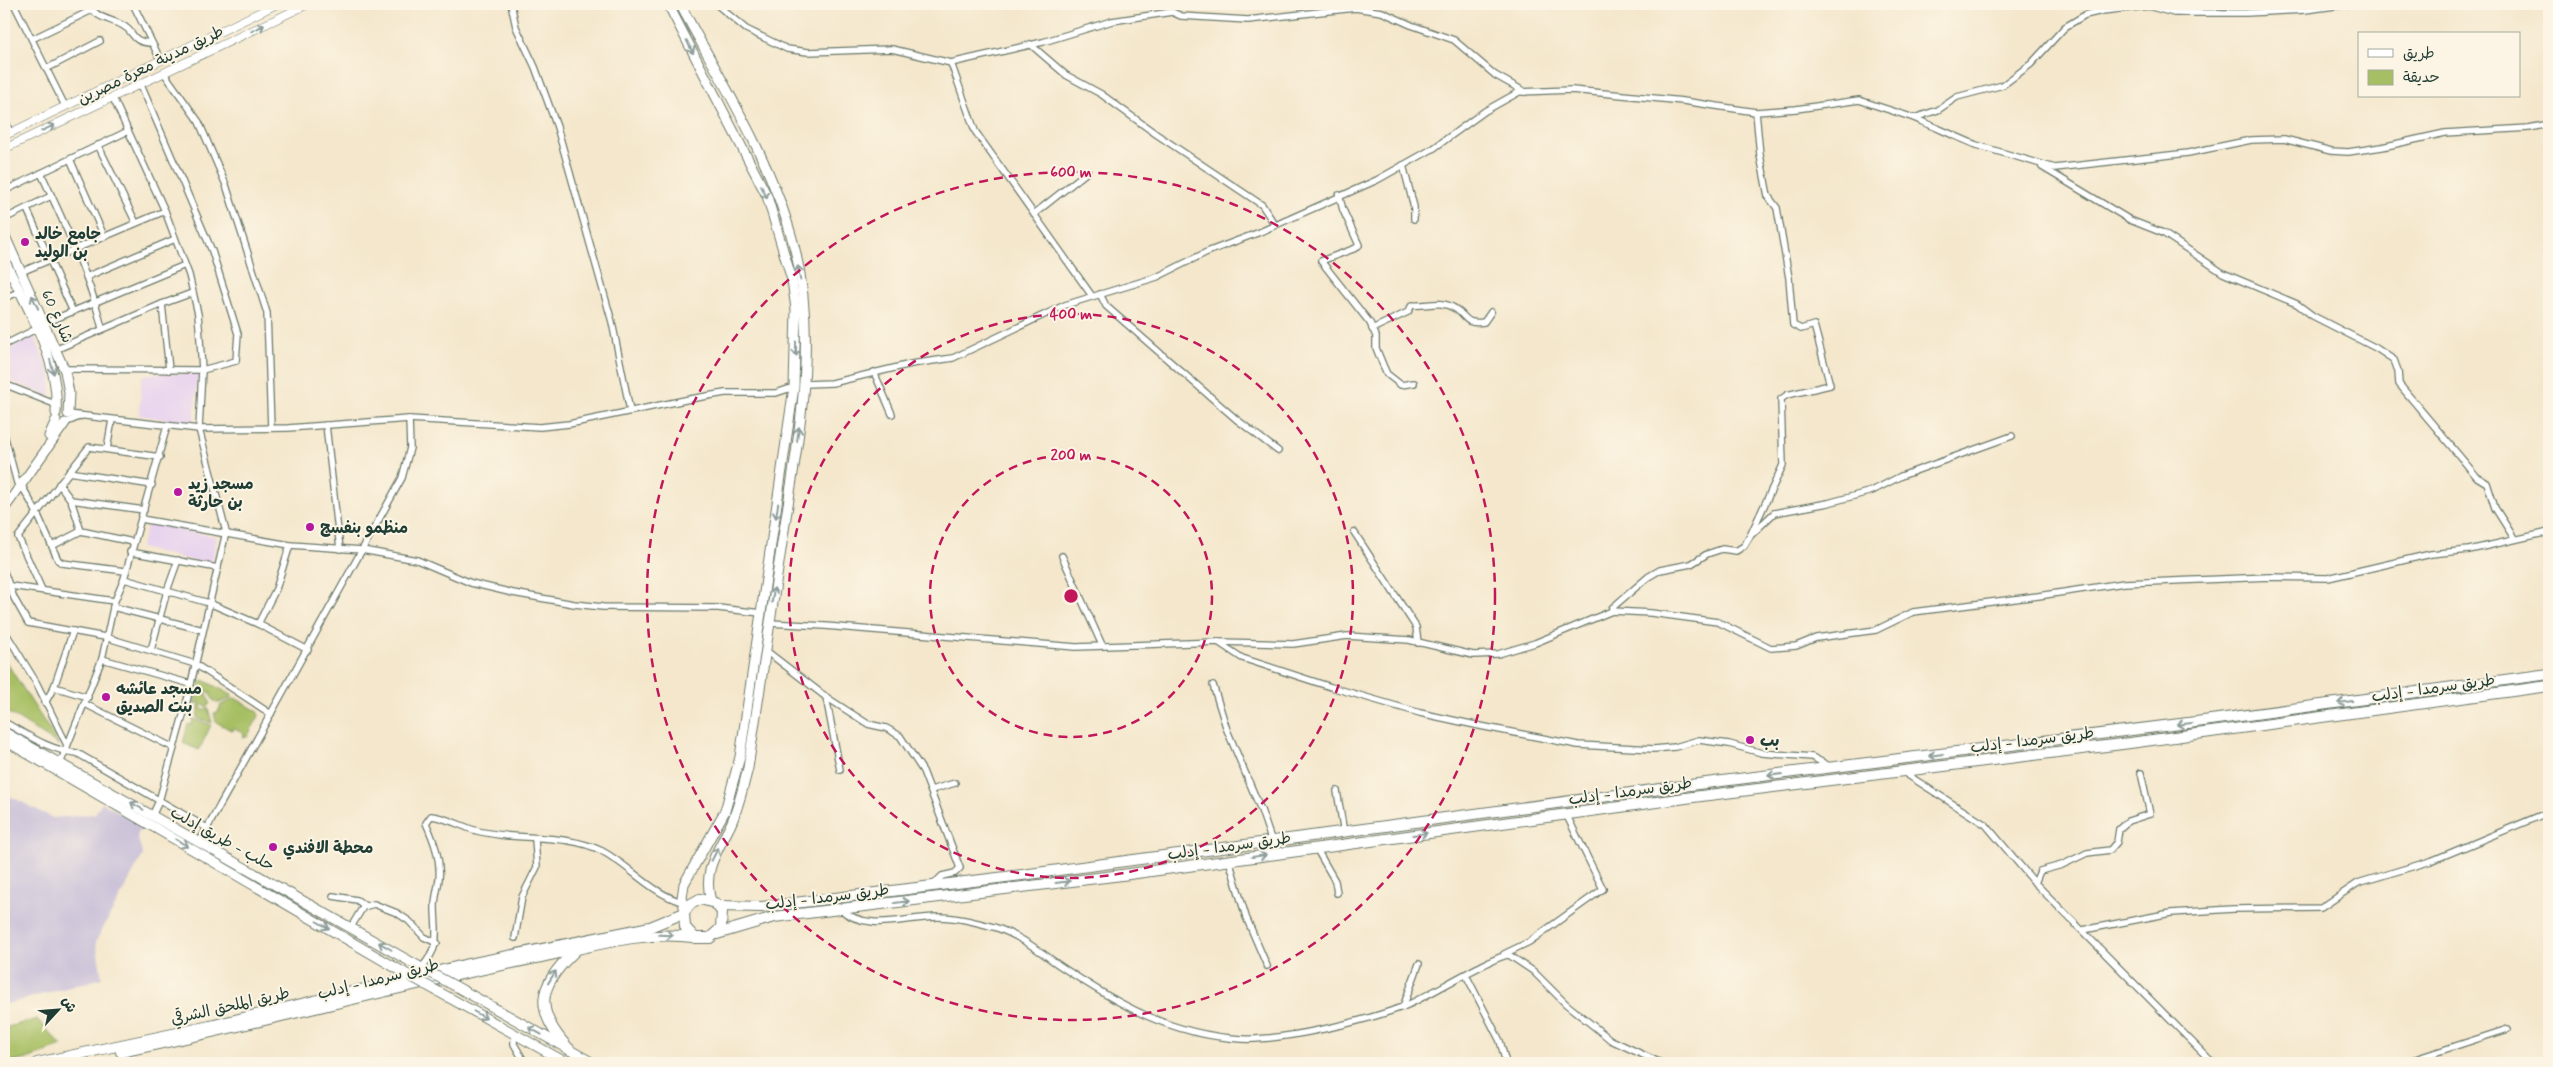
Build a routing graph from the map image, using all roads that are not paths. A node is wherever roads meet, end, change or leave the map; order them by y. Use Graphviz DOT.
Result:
graph roads {
  1 [pos="14,4"];
  2 [pos="88,4"];
  3 [pos="133,4"];
  4 [pos="277,4"];
  5 [pos="308,4"];
  6 [pos="511,4"];
  7 [pos="668,4"];
  8 [pos="680,4"];
  9 [pos="716,4"];
  10 [pos="2350,4"];
  11 [pos="92,10"];
  12 [pos="32,39"];
  13 [pos="100,41"];
  14 [pos="151,43"];
  15 [pos="1030,44"];
  16 [pos="159,60"];
  17 [pos="951,63"];
  18 [pos="46,69"];
  19 [pos="164,73"];
  20 [pos="141,85"];
  21 [pos="1525,92"];
  22 [pos="114,98"];
  23 [pos="65,106"];
  24 [pos="1756,112"];
  25 [pos="4,116"];
  26 [pos="1914,118"];
  27 [pos="2549,124"];
  28 [pos="128,131"];
  29 [pos="7,134"];
  30 [pos="98,145"];
  31 [pos="4,149"];
  32 [pos="70,159"];
  33 [pos="1403,165"];
  34 [pos="2038,165"];
  35 [pos="1088,172"];
  36 [pos="41,173"];
  37 [pos="4,190"];
  38 [pos="1339,195"];
  39 [pos="51,196"];
  40 [pos="28,209"];
  41 [pos="165,211"];
  42 [pos="1034,214"];
  43 [pos="4,219"];
  44 [pos="1414,219"];
  45 [pos="136,223"];
  46 [pos="1276,224"];
  47 [pos="4,234"];
  48 [pos="104,236"];
  49 [pos="175,239"];
  50 [pos="75,249"];
  51 [pos="4,259"];
  52 [pos="51,259"];
  53 [pos="186,265"];
  54 [pos="22,272"];
  55 [pos="86,277"];
  56 [pos="19,292"];
  57 [pos="192,293"];
  58 [pos="1100,294"];
  59 [pos="1092,296"];
  60 [pos="4,298"];
  61 [pos="96,302"];
  62 [pos="162,304"];
  63 [pos="74,312"];
  64 [pos="1491,312"];
  65 [pos="45,324"];
  66 [pos="102,328"];
  67 [pos="36,329"];
  68 [pos="1372,329"];
  69 [pos="4,336"];
  70 [pos="5,344"];
  71 [pos="57,349"];
  72 [pos="64,369"];
  73 [pos="169,370"];
  74 [pos="202,370"];
  75 [pos="874,372"];
  76 [pos="4,384"];
  77 [pos="806,384"];
  78 [pos="1414,384"];
  79 [pos="794,387"];
  80 [pos="630,411"];
  81 [pos="892,414"];
  82 [pos="60,415"];
  83 [pos="409,419"];
  84 [pos="112,420"];
  85 [pos="326,425"];
  86 [pos="167,426"];
  87 [pos="271,428"];
  88 [pos="198,429"];
  89 [pos="4,434"];
  90 [pos="2012,436"];
  91 [pos="107,449"];
  92 [pos="1278,451"];
  93 [pos="160,457"];
  94 [pos="69,472"];
  95 [pos="20,484"];
  96 [pos="59,484"];
  97 [pos="152,485"];
  98 [pos="71,500"];
  99 [pos="4,501"];
  100 [pos="4,509"];
  101 [pos="144,510"];
  102 [pos="37,513"];
  103 [pos="141,519"];
  104 [pos="81,531"];
  105 [pos="226,532"];
  106 [pos="1354,532"];
  107 [pos="2549,532"];
  108 [pos="1750,536"];
  109 [pos="2514,538"];
  110 [pos="133,542"];
  111 [pos="290,545"];
  112 [pos="52,546"];
  113 [pos="340,549"];
  114 [pos="362,550"];
  115 [pos="130,552"];
  116 [pos="1062,556"];
  117 [pos="178,560"];
  118 [pos="218,568"];
  119 [pos="125,571"];
  120 [pos="4,572"];
  121 [pos="124,579"];
  122 [pos="7,585"];
  123 [pos="42,590"];
  124 [pos="167,591"];
  125 [pos="209,603"];
  126 [pos="114,604"];
  127 [pos="1612,611"];
  128 [pos="761,613"];
  129 [pos="160,619"];
  130 [pos="258,624"];
  131 [pos="769,624"];
  132 [pos="4,630"];
  133 [pos="203,630"];
  134 [pos="72,632"];
  135 [pos="105,637"];
  136 [pos="1218,642"];
  137 [pos="1418,643"];
  138 [pos="1102,645"];
  139 [pos="151,650"];
  140 [pos="308,650"];
  141 [pos="765,650"];
  142 [pos="102,659"];
  143 [pos="195,664"];
  144 [pos="2549,674"];
  145 [pos="191,684"];
  146 [pos="1213,685"];
  147 [pos="2549,686"];
  148 [pos="54,687"];
  149 [pos="755,689"];
  150 [pos="826,697"];
  151 [pos="86,700"];
  152 [pos="45,704"];
  153 [pos="271,714"];
  154 [pos="4,722"];
  155 [pos="4,732"];
  156 [pos="4,740"];
  157 [pos="67,745"];
  158 [pos="174,748"];
  159 [pos="65,752"];
  160 [pos="1970,756"];
  161 [pos="60,764"];
  162 [pos="1833,768"];
  163 [pos="840,770"];
  164 [pos="1901,770"];
  165 [pos="2142,773"];
  166 [pos="955,784"];
  167 [pos="1690,785"];
  168 [pos="931,790"];
  169 [pos="1337,792"];
  170 [pos="1693,797"];
  171 [pos="159,801"];
  172 [pos="2549,812"];
  173 [pos="1566,814"];
  174 [pos="152,816"];
  175 [pos="163,827"];
  176 [pos="207,828"];
  177 [pos="1344,832"];
  178 [pos="534,839"];
  179 [pos="200,842"];
  180 [pos="1272,842"];
  181 [pos="1316,848"];
  182 [pos="1229,860"];
  183 [pos="2035,883"];
  184 [pos="931,886"];
  185 [pos="1337,893"];
  186 [pos="333,896"];
  187 [pos="303,899"];
  188 [pos="714,903"];
  189 [pos="365,906"];
  190 [pos="684,909"];
  191 [pos="840,909"];
  192 [pos="297,910"];
  193 [pos="351,927"];
  194 [pos="2083,930"];
  195 [pos="717,934"];
  196 [pos="515,938"];
  197 [pos="695,938"];
  198 [pos="437,943"];
  199 [pos="578,949"];
  200 [pos="1502,955"];
  201 [pos="1419,964"];
  202 [pos="1267,966"];
  203 [pos="425,969"];
  204 [pos="1466,975"];
  205 [pos="1403,1006"];
  206 [pos="2508,1029"];
  207 [pos="514,1036"];
  208 [pos="570,1050"];
  209 [pos="37,1063"];
  210 [pos="69,1063"];
  211 [pos="525,1063"];
  212 [pos="566,1063"];
  213 [pos="593,1063"];
  214 [pos="1506,1063"];
  215 [pos="1661,1063"];
  216 [pos="2213,1063"];
  217 [pos="2403,1063"];
  1 -- 12 [label="street"];
  2 -- 11 [label="street"];
  3 -- 14 [label="street"];
  4 -- 16 [label="main road, طريق مدينة معرة مصرين"];
  19 -- 5 [label="main road, طريق مدينة معرة مصرين, one-way"];
  6 -- 80 [label="street"];
  7 -- 79 [label="main road, one-way"];
  77 -- 8 [label="main road, one-way"];
  9 -- 17 [label="street"];
  10 -- 26 [label="street"];
  11 -- 12 [label="street"];
  11 -- 14 [label="street"];
  12 -- 18 [label="street"];
  13 -- 18 [label="street"];
  14 -- 16 [label="street"];
  15 -- 17 [label="street"];
  15 -- 21 [label="street"];
  15 -- 46 [label="street"];
  16 -- 19 [label="main road"];
  16 -- 23 [label="main road, طريق مدينة معرة مصرين"];
  17 -- 42 [label="street"];
  18 -- 23 [label="street"];
  19 -- 20 [label="main road, طريق مدينة معرة مصرين"];
  19 -- 87 [label="street"];
  20 -- 22 [label="main road, طريق مدينة معرة مصرين"];
  20 -- 74 [label="street"];
  21 -- 24 [label="street"];
  21 -- 33 [label="street"];
  22 -- 28 [label="street"];
  31 -- 22 [label="main road, طريق مدينة معرة مصرين, one-way"];
  23 -- 29 [label="main road, طريق مدينة معرة مصرين"];
  24 -- 26 [label="street"];
  24 -- 108 [label="street"];
  25 -- 29 [label="street"];
  26 -- 34 [label="street"];
  27 -- 34 [label="street"];
  28 -- 30 [label="street"];
  28 -- 41 [label="street"];
  30 -- 32 [label="street"];
  30 -- 45 [label="street"];
  32 -- 36 [label="street"];
  32 -- 48 [label="street"];
  33 -- 38 [label="street"];
  33 -- 44 [label="street"];
  34 -- 109 [label="street"];
  35 -- 42 [label="street"];
  36 -- 37 [label="street"];
  36 -- 39 [label="street"];
  38 -- 46 [label="street"];
  38 -- 68 [label="street"];
  39 -- 40 [label="street"];
  39 -- 50 [label="street"];
  40 -- 43 [label="street"];
  40 -- 52 [label="street"];
  41 -- 45 [label="street"];
  41 -- 49 [label="street"];
  42 -- 59 [label="street"];
  45 -- 48 [label="street"];
  46 -- 58 [label="street"];
  47 -- 54 [label="main road, شارع 60"];
  48 -- 50 [label="street"];
  49 -- 53 [label="street"];
  49 -- 55 [label="street"];
  50 -- 52 [label="street"];
  50 -- 55 [label="street"];
  51 -- 56 [label="main road, شارع 60"];
  52 -- 54 [label="street"];
  52 -- 63 [label="street"];
  53 -- 57 [label="street"];
  53 -- 61 [label="street"];
  65 -- 54 [label="main road, شارع 60, one-way"];
  55 -- 61 [label="street"];
  56 -- 60 [label="street"];
  56 -- 67 [label="main road, شارع 60"];
  57 -- 62 [label="street"];
  57 -- 74 [label="street"];
  58 -- 59 [label="street"];
  58 -- 92 [label="street"];
  59 -- 75 [label="street"];
  61 -- 63 [label="street"];
  61 -- 66 [label="street"];
  62 -- 66 [label="street"];
  62 -- 73 [label="street"];
  63 -- 65 [label="street"];
  64 -- 68 [label="street"];
  65 -- 71 [label="main road, شارع 60"];
  66 -- 71 [label="street"];
  67 -- 70 [label="street"];
  67 -- 82 [label="main road, شارع 60, one-way"];
  68 -- 78 [label="street"];
  69 -- 70 [label="street"];
  71 -- 72 [label="main road, شارع 60"];
  72 -- 73 [label="street"];
  72 -- 82 [label="main road, شارع 60"];
  73 -- 74 [label="street"];
  74 -- 88 [label="street"];
  75 -- 77 [label="street"];
  75 -- 81 [label="street"];
  76 -- 82 [label="street"];
  131 -- 77 [label="main road, one-way"];
  79 -- 80 [label="street"];
  79 -- 128 [label="main road, one-way"];
  80 -- 83 [label="street"];
  82 -- 84 [label="street"];
  82 -- 95 [label="main road"];
  83 -- 85 [label="street"];
  83 -- 114 [label="street"];
  84 -- 86 [label="street"];
  84 -- 91 [label="street"];
  85 -- 87 [label="street"];
  85 -- 113 [label="street"];
  86 -- 88 [label="street"];
  86 -- 93 [label="street"];
  87 -- 88 [label="street"];
  88 -- 105 [label="street"];
  89 -- 95 [label="street"];
  90 -- 108 [label="street"];
  91 -- 93 [label="street"];
  91 -- 94 [label="street"];
  93 -- 97 [label="street"];
  94 -- 96 [label="street"];
  94 -- 97 [label="street"];
  95 -- 99 [label="main road"];
  95 -- 100 [label="main road"];
  95 -- 102 [label="street"];
  96 -- 98 [label="street"];
  96 -- 102 [label="street"];
  97 -- 101 [label="street"];
  98 -- 101 [label="street"];
  98 -- 104 [label="street"];
  101 -- 103 [label="street"];
  102 -- 112 [label="street"];
  102 -- 123 [label="street"];
  103 -- 105 [label="street"];
  103 -- 110 [label="street"];
  104 -- 110 [label="street"];
  104 -- 112 [label="street"];
  105 -- 111 [label="street"];
  105 -- 118 [label="street"];
  106 -- 137 [label="street"];
  107 -- 109 [label="street"];
  108 -- 127 [label="street"];
  109 -- 127 [label="street"];
  110 -- 115 [label="street"];
  111 -- 113 [label="street"];
  111 -- 130 [label="street"];
  112 -- 119 [label="street"];
  113 -- 114 [label="street"];
  114 -- 128 [label="street"];
  114 -- 140 [label="street"];
  115 -- 117 [label="street"];
  115 -- 119 [label="street"];
  116 -- 138 [label="street"];
  117 -- 118 [label="street"];
  117 -- 124 [label="street"];
  118 -- 125 [label="street"];
  119 -- 121 [label="street"];
  120 -- 122 [label="street"];
  121 -- 124 [label="street"];
  121 -- 126 [label="street"];
  122 -- 123 [label="street"];
  122 -- 134 [label="street"];
  123 -- 126 [label="street"];
  124 -- 125 [label="street"];
  124 -- 129 [label="street"];
  125 -- 130 [label="street"];
  125 -- 133 [label="street"];
  126 -- 129 [label="street"];
  126 -- 135 [label="street"];
  127 -- 137 [label="street"];
  128 -- 149 [label="main road"];
  129 -- 133 [label="street"];
  129 -- 139 [label="street"];
  130 -- 140 [label="street"];
  131 -- 138 [label="street"];
  131 -- 141 [label="main road"];
  132 -- 152 [label="street"];
  133 -- 143 [label="street"];
  134 -- 135 [label="street"];
  134 -- 148 [label="street"];
  135 -- 139 [label="street"];
  135 -- 142 [label="street"];
  136 -- 137 [label="street"];
  136 -- 138 [label="street"];
  136 -- 162 [label="street"];
  139 -- 143 [label="street"];
  140 -- 153 [label="street"];
  141 -- 149 [label="main road"];
  141 -- 150 [label="street"];
  142 -- 145 [label="street"];
  142 -- 151 [label="street"];
  143 -- 145 [label="street"];
  143 -- 153 [label="street"];
  144 -- 160 [label="highway, طريق سرمدا - إدلب, one-way"];
  145 -- 158 [label="street"];
  146 -- 180 [label="street"];
  147 -- 160 [label="highway, طريق سرمدا - إدلب"];
  148 -- 151 [label="street"];
  148 -- 152 [label="street"];
  188 -- 149 [label="main road, one-way"];
  149 -- 190 [label="main road"];
  150 -- 163 [label="street"];
  150 -- 168 [label="street"];
  151 -- 157 [label="street"];
  151 -- 158 [label="street"];
  152 -- 157 [label="street"];
  153 -- 176 [label="street"];
  154 -- 159 [label="street"];
  155 -- 161 [label="main road, حلب - طريق إدلب"];
  156 -- 175 [label="main road, حلب - طريق إدلب"];
  157 -- 159 [label="street"];
  158 -- 171 [label="street"];
  159 -- 161 [label="street"];
  159 -- 171 [label="street"];
  160 -- 162 [label="highway, طريق سرمدا - إدلب, one-way"];
  160 -- 164 [label="highway, طريق سرمدا - إدلب"];
  174 -- 161 [label="main road, حلب - طريق إدلب, one-way"];
  162 -- 167 [label="highway, طريق سرمدا - إدلب, one-way"];
  164 -- 170 [label="highway, طريق سرمدا - إدلب"];
  164 -- 183 [label="street"];
  165 -- 183 [label="street"];
  166 -- 168 [label="street"];
  167 -- 170 [label="highway"];
  167 -- 177 [label="highway, طريق سرمدا - إدلب"];
  168 -- 184 [label="street"];
  169 -- 177 [label="street"];
  170 -- 173 [label="highway, طريق سرمدا - إدلب"];
  171 -- 174 [label="street"];
  171 -- 176 [label="street"];
  172 -- 194 [label="street"];
  181 -- 173 [label="highway, طريق سرمدا - إدلب, one-way"];
  173 -- 200 [label="street"];
  174 -- 175 [label="main road, حلب - طريق إدلب"];
  175 -- 179 [label="main road, حلب - طريق إدلب"];
  175 -- 192 [label="main road, حلب - طريق إدلب, one-way"];
  176 -- 179 [label="street"];
  177 -- 180 [label="highway, طريق سرمدا - إدلب"];
  178 -- 190 [label="street"];
  178 -- 196 [label="street"];
  178 -- 198 [label="street"];
  179 -- 187 [label="main road, حلب - طريق إدلب"];
  180 -- 184 [label="highway, طريق سرمدا - إدلب"];
  182 -- 181 [label="highway, طريق سرمدا - إدلب, one-way"];
  181 -- 185 [label="street"];
  191 -- 182 [label="highway, طريق سرمدا - إدلب, one-way"];
  182 -- 202 [label="street"];
  183 -- 194 [label="street"];
  184 -- 188 [label="highway, طريق سرمدا - إدلب"];
  186 -- 189 [label="street"];
  187 -- 192 [label="main road"];
  187 -- 193 [label="main road, حلب - طريق إدلب"];
  188 -- 190 [label="highway"];
  188 -- 195 [label="highway"];
  189 -- 193 [label="street"];
  189 -- 198 [label="street"];
  190 -- 197 [label="highway"];
  190 -- 209 [label="highway, طريق الملحق الشرقي"];
  191 -- 195 [label="highway, طريق سرمدا - إدلب"];
  191 -- 205 [label="street"];
  192 -- 207 [label="main road, حلب - طريق إدلب, one-way, bridge"];
  203 -- 193 [label="main road, حلب - طريق إدلب, one-way"];
  194 -- 216 [label="street"];
  195 -- 197 [label="highway"];
  199 -- 197 [label="highway, طريق سرمدا - إدلب, one-way"];
  198 -- 203 [label="street"];
  208 -- 199 [label="highway, one-way"];
  199 -- 210 [label="highway, طريق سرمدا - إدلب"];
  200 -- 204 [label="street"];
  200 -- 215 [label="street"];
  201 -- 205 [label="street"];
  208 -- 203 [label="main road, حلب - طريق إدلب, one-way, bridge"];
  204 -- 205 [label="street"];
  204 -- 214 [label="street"];
  206 -- 217 [label="street"];
  207 -- 211 [label="street"];
  207 -- 212 [label="main road"];
  208 -- 212 [label="main road"];
  208 -- 213 [label="main road"];
}
